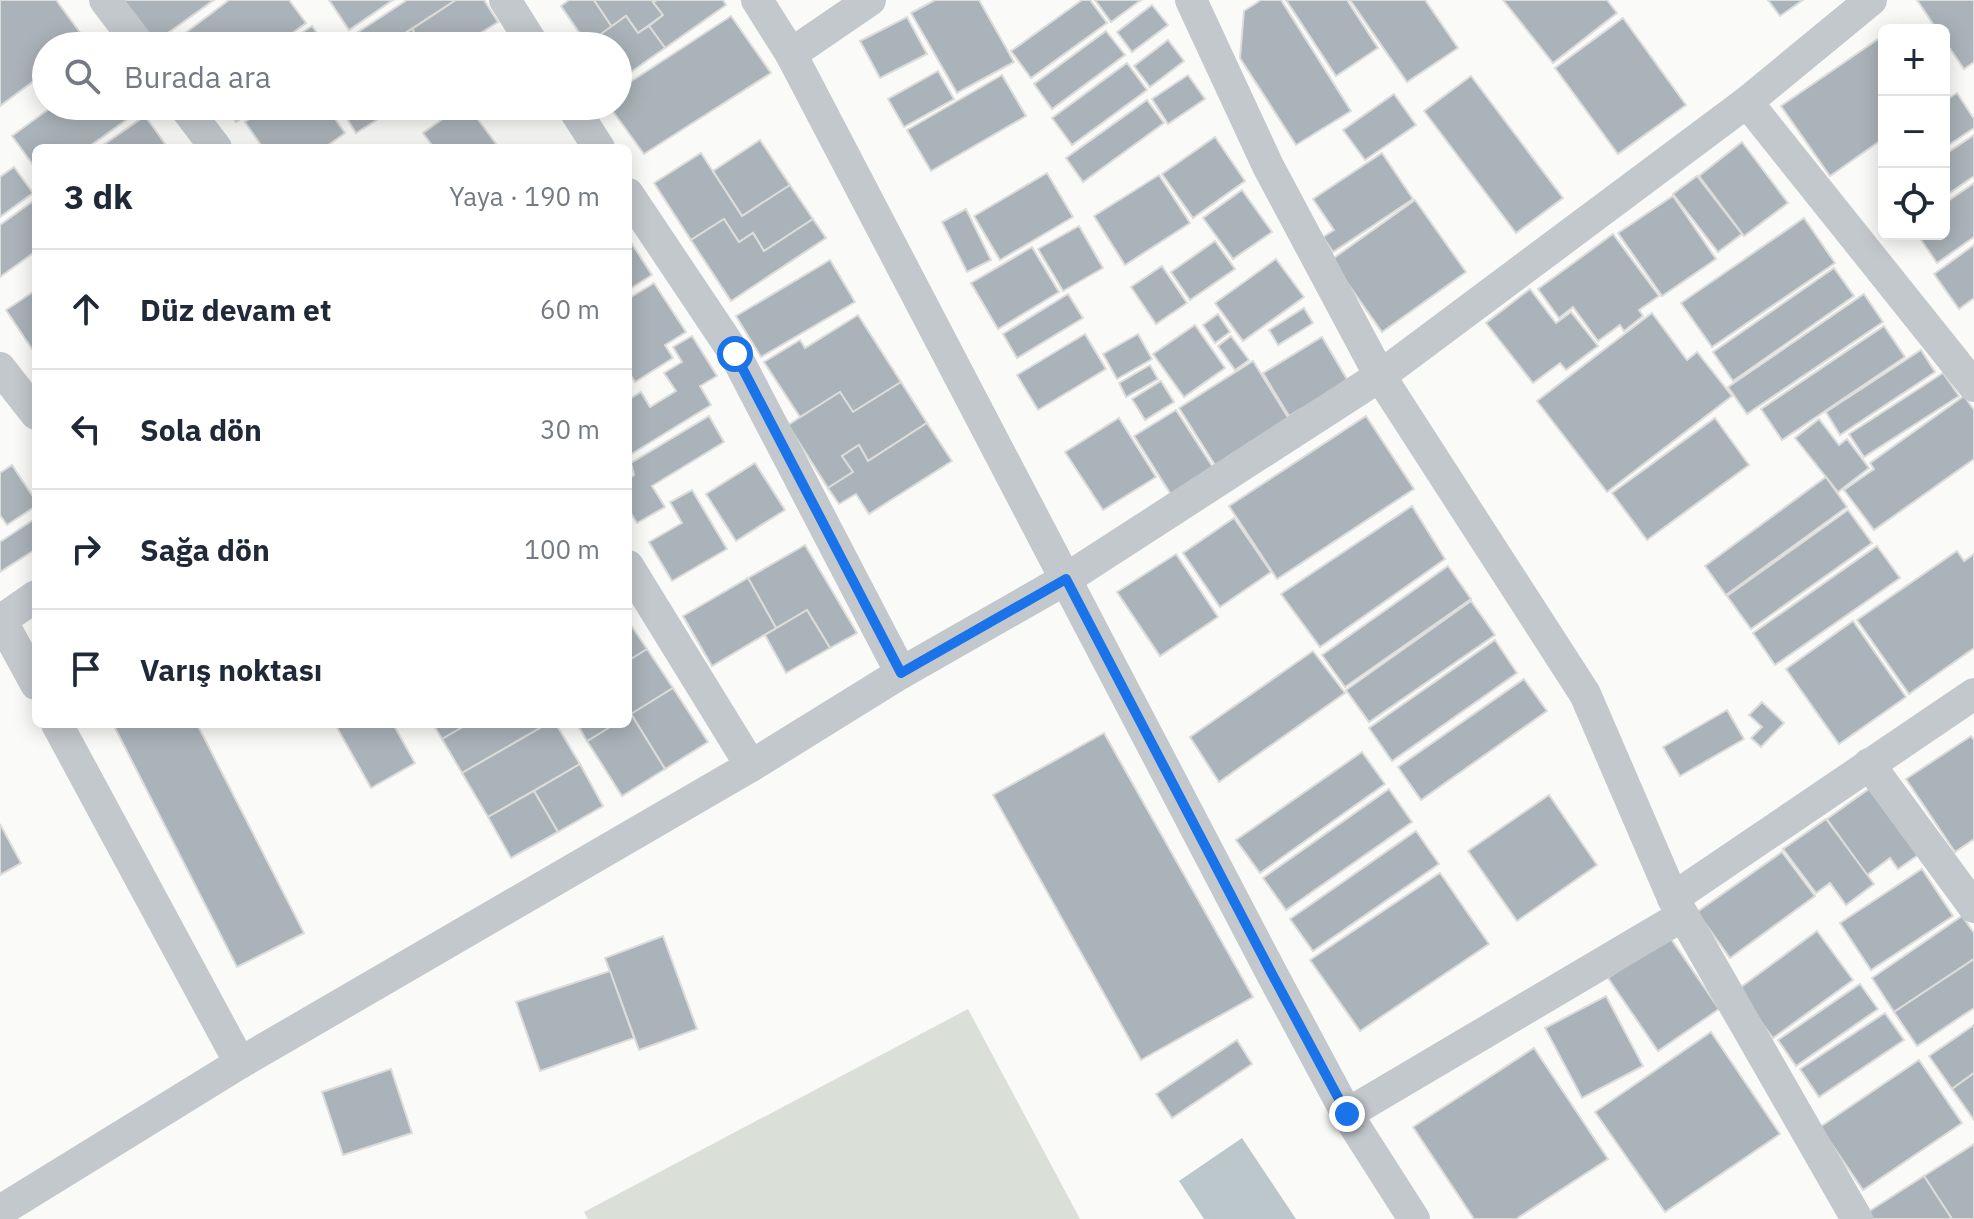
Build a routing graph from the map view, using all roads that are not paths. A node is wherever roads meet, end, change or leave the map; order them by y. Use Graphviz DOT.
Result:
graph roads {
  1 [pos="105,0"];
  2 [pos="505,0"];
  3 [pos="757,0"];
  4 [pos="870,0"];
  5 [pos="1191,0"];
  6 [pos="1871,0"];
  7 [pos="129,32"];
  8 [pos="525,32"];
  9 [pos="791,54"];
  10 [pos="1747,102"];
  11 [pos="195,120"];
  12 [pos="581,120"];
  13 [pos="213,144"];
  14 [pos="596,144"];
  15 [pos="632,200"];
  16 [pos="0,368"];
  17 [pos="1380,376"];
  18 [pos="1974,386"];
  19 [pos="32,409"];
  20 [pos="632,573"];
  21 [pos="1066,579"];
  22 [pos="32,599"];
  23 [pos="1,620"];
  24 [pos="901,673"];
  25 [pos="32,677"];
  26 [pos="1974,694"];
  27 [pos="59,728"];
  28 [pos="1869,764"];
  29 [pos="751,766"];
  30 [pos="1677,907"];
  31 [pos="1974,907"];
  32 [pos="240,1063"];
  33 [pos="1347,1114"];
  34 [pos="0,1211"];
  35 [pos="1414,1219"];
  36 [pos="1857,1219"];
  1 -- 7 [label="street"];
  2 -- 8 [label="street"];
  3 -- 9 [label="street"];
  4 -- 9 [label="street"];
  5 -- 17 [label="street"];
  6 -- 10 [label="street"];
  9 -- 21 [label="street"];
  10 -- 17 [label="street"];
  10 -- 18 [label="street"];
  11 -- 13 [label="street"];
  12 -- 14 [label="street"];
  15 -- 24 [label="street"];
  16 -- 19 [label="street"];
  17 -- 21 [label="street"];
  17 -- 30 [label="street"];
  20 -- 29 [label="street"];
  21 -- 24 [label="street"];
  21 -- 33 [label="street"];
  22 -- 23 [label="street"];
  23 -- 25 [label="street"];
  24 -- 29 [label="street"];
  26 -- 28 [label="street"];
  27 -- 32 [label="street"];
  28 -- 30 [label="street"];
  28 -- 31 [label="street"];
  29 -- 32 [label="street"];
  30 -- 33 [label="street"];
  30 -- 36 [label="street"];
  32 -- 34 [label="street"];
  33 -- 35 [label="street"];
}
